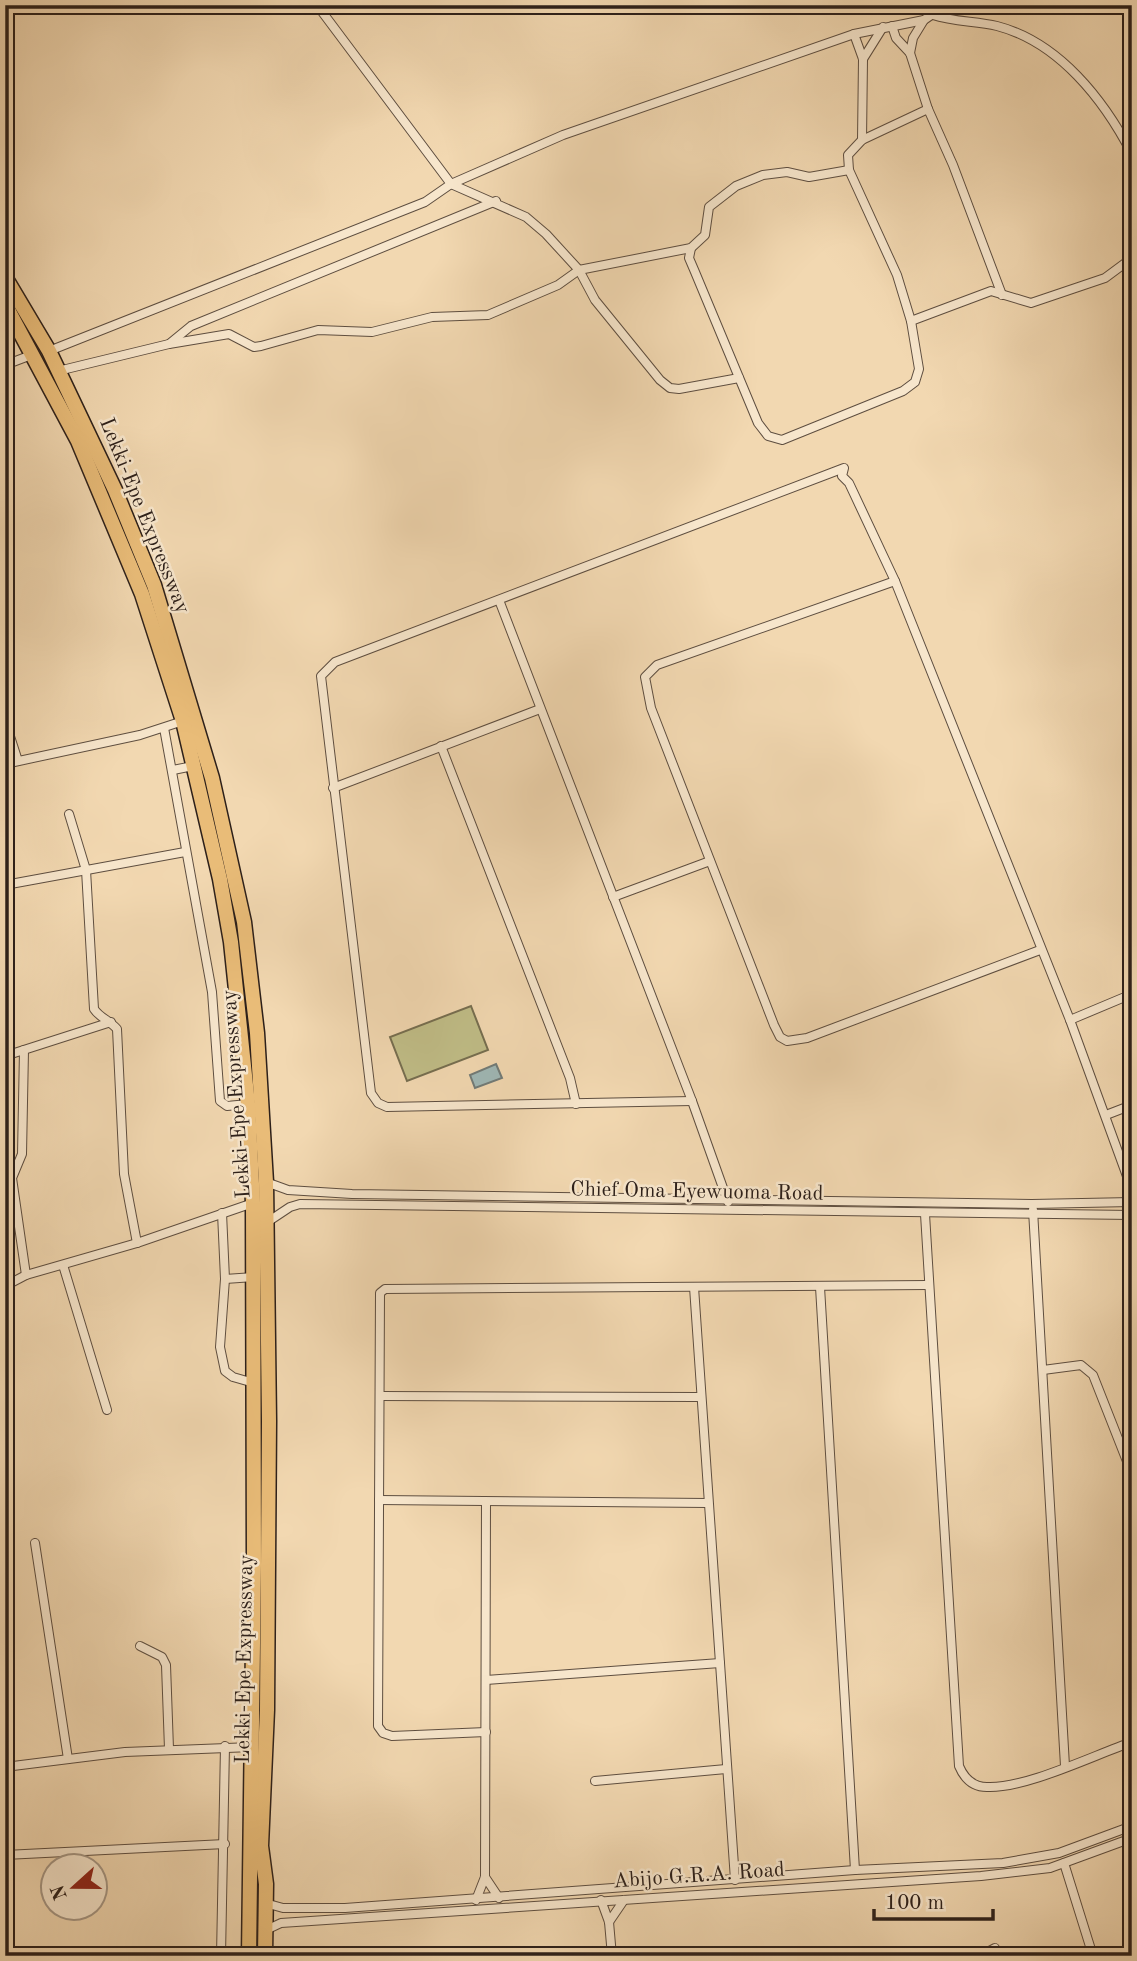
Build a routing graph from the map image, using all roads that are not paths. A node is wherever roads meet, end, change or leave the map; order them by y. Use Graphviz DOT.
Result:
graph roads {
  1 [pos="317,5"];
  2 [pos="946,5"];
  3 [pos="933,15"];
  4 [pos="924,20"];
  5 [pos="887,27"];
  6 [pos="854,34"];
  7 [pos="910,53"];
  8 [pos="863,59"];
  9 [pos="928,109"];
  10 [pos="862,140"];
  11 [pos="1132,154"];
  12 [pos="849,170"];
  13 [pos="451,184"];
  14 [pos="496,201"];
  15 [pos="691,248"];
  16 [pos="1132,258"];
  17 [pos="579,270"];
  18 [pos="5,276"];
  19 [pos="1002,295"];
  20 [pos="5,304"];
  21 [pos="911,321"];
  22 [pos="169,344"];
  23 [pos="41,353"];
  24 [pos="5,365"];
  25 [pos="58,371"];
  26 [pos="738,378"];
  27 [pos="895,581"];
  28 [pos="499,600"];
  29 [pos="540,709"];
  30 [pos="5,721"];
  31 [pos="183,721"];
  32 [pos="164,728"];
  33 [pos="441,746"];
  34 [pos="18,761"];
  35 [pos="5,764"];
  36 [pos="192,765"];
  37 [pos="173,770"];
  38 [pos="333,788"];
  39 [pos="69,814"];
  40 [pos="186,852"];
  41 [pos="710,861"];
  42 [pos="86,870"];
  43 [pos="5,885"];
  44 [pos="613,897"];
  45 [pos="1040,950"];
  46 [pos="1132,994"];
  47 [pos="1070,1020"];
  48 [pos="111,1022"];
  49 [pos="24,1050"];
  50 [pos="5,1056"];
  51 [pos="692,1101"];
  52 [pos="248,1104"];
  53 [pos="576,1104"];
  54 [pos="1132,1105"];
  55 [pos="1106,1115"];
  56 [pos="266,1182"];
  57 [pos="1132,1190"];
  58 [pos="728,1199"];
  59 [pos="1132,1202"];
  60 [pos="253,1203"];
  61 [pos="1032,1205"];
  62 [pos="727,1210"];
  63 [pos="222,1213"];
  64 [pos="925,1214"];
  65 [pos="1033,1215"];
  66 [pos="1132,1215"];
  67 [pos="267,1223"];
  68 [pos="137,1243"];
  69 [pos="63,1265"];
  70 [pos="26,1275"];
  71 [pos="254,1277"];
  72 [pos="225,1279"];
  73 [pos="929,1284"];
  74 [pos="5,1286"];
  75 [pos="694,1287"];
  76 [pos="820,1287"];
  77 [pos="1043,1370"];
  78 [pos="254,1383"];
  79 [pos="380,1396"];
  80 [pos="700,1397"];
  81 [pos="107,1410"];
  82 [pos="1132,1474"];
  83 [pos="379,1500"];
  84 [pos="486,1502"];
  85 [pos="708,1503"];
  86 [pos="261,1541"];
  87 [pos="35,1543"];
  88 [pos="141,1646"];
  89 [pos="720,1663"];
  90 [pos="486,1680"];
  91 [pos="486,1732"];
  92 [pos="1132,1742"];
  93 [pos="225,1746"];
  94 [pos="252,1747"];
  95 [pos="169,1749"];
  96 [pos="68,1759"];
  97 [pos="1065,1766"];
  98 [pos="5,1767"];
  99 [pos="726,1769"];
  100 [pos="595,1781"];
  101 [pos="1132,1826"];
  102 [pos="1132,1838"];
  103 [pos="225,1844"];
  104 [pos="5,1855"];
  105 [pos="1064,1863"];
  106 [pos="855,1870"];
  107 [pos="485,1877"];
  108 [pos="735,1880"];
  109 [pos="498,1897"];
  110 [pos="476,1898"];
  111 [pos="601,1900"];
  112 [pos="624,1900"];
  113 [pos="265,1903"];
  114 [pos="500,1909"];
  115 [pos="476,1911"];
  116 [pos="609,1922"];
  117 [pos="266,1930"];
  118 [pos="5,1954"];
  119 [pos="88,1956"];
  120 [pos="221,1956"];
  121 [pos="249,1956"];
  122 [pos="265,1956"];
  123 [pos="612,1956"];
  124 [pos="981,1956"];
  125 [pos="998,1956"];
  126 [pos="1093,1956"];
  1 -- 13 [label="street"];
  2 -- 3 [label="street"];
  3 -- 4 [label="street"];
  3 -- 11 [label="street"];
  4 -- 5 [label="street"];
  4 -- 7 [label="street"];
  5 -- 6 [label="street"];
  5 -- 7 [label="street"];
  5 -- 8 [label="street"];
  6 -- 8 [label="street"];
  6 -- 13 [label="street"];
  7 -- 9 [label="street"];
  8 -- 10 [label="street"];
  9 -- 10 [label="street"];
  9 -- 19 [label="street"];
  10 -- 12 [label="street"];
  12 -- 15 [label="street"];
  12 -- 21 [label="street"];
  13 -- 14 [label="street"];
  13 -- 23 [label="street"];
  14 -- 17 [label="street"];
  14 -- 22 [label="street"];
  15 -- 17 [label="street"];
  15 -- 26 [label="street"];
  16 -- 19 [label="street"];
  17 -- 22 [label="street"];
  17 -- 26 [label="street"];
  18 -- 23 [label="highway, Lekki-Epe Expressway"];
  19 -- 21 [label="street"];
  20 -- 23 [label="highway, Lekki-Epe Expressway"];
  21 -- 26 [label="street"];
  22 -- 25 [label="street"];
  23 -- 24 [label="street"];
  23 -- 25 [label="highway, Lekki-Epe Expressway"];
  23 -- 31 [label="highway, Lekki-Epe Expressway"];
  25 -- 56 [label="highway, Lekki-Epe Expressway"];
  27 -- 28 [label="street"];
  27 -- 41 [label="street"];
  27 -- 45 [label="street"];
  28 -- 29 [label="street"];
  28 -- 38 [label="street"];
  29 -- 33 [label="street"];
  29 -- 44 [label="street"];
  30 -- 34 [label="street"];
  31 -- 32 [label="street"];
  31 -- 36 [label="highway, Lekki-Epe Expressway"];
  32 -- 34 [label="street"];
  32 -- 37 [label="street"];
  33 -- 38 [label="street"];
  33 -- 53 [label="street"];
  34 -- 35 [label="street"];
  36 -- 37 [label="street"];
  36 -- 52 [label="highway, Lekki-Epe Expressway"];
  37 -- 40 [label="street"];
  38 -- 53 [label="street"];
  39 -- 42 [label="street"];
  40 -- 42 [label="street"];
  40 -- 52 [label="street"];
  41 -- 44 [label="street"];
  41 -- 45 [label="street"];
  42 -- 43 [label="street"];
  42 -- 48 [label="street"];
  44 -- 51 [label="street"];
  45 -- 47 [label="street"];
  46 -- 47 [label="street"];
  47 -- 55 [label="street"];
  48 -- 49 [label="street"];
  48 -- 68 [label="street"];
  49 -- 50 [label="street"];
  49 -- 70 [label="street"];
  51 -- 53 [label="street"];
  51 -- 58 [label="street"];
  52 -- 60 [label="highway, Lekki-Epe Expressway"];
  54 -- 55 [label="street"];
  55 -- 57 [label="street"];
  56 -- 58 [label="street, Chief Oma Eyewuoma Road"];
  56 -- 67 [label="highway, Lekki-Epe Expressway"];
  58 -- 61 [label="street, Chief Oma Eyewuoma Road"];
  58 -- 62 [label="street"];
  59 -- 61 [label="street, Chief Oma Eyewuoma Road"];
  60 -- 63 [label="street"];
  60 -- 71 [label="highway, Lekki-Epe Expressway"];
  61 -- 65 [label="street"];
  62 -- 64 [label="street, Chief Oma Eyewuoma Road"];
  62 -- 67 [label="street, Chief Oma Eyewuoma Road"];
  63 -- 68 [label="street"];
  63 -- 72 [label="street"];
  64 -- 65 [label="street, Chief Oma Eyewuoma Road"];
  64 -- 73 [label="street"];
  65 -- 66 [label="street, Chief Oma Eyewuoma Road"];
  65 -- 77 [label="street"];
  67 -- 86 [label="highway, Lekki-Epe Expressway"];
  68 -- 69 [label="street"];
  69 -- 70 [label="street"];
  69 -- 81 [label="street"];
  70 -- 74 [label="street"];
  71 -- 72 [label="street"];
  71 -- 78 [label="highway, Lekki-Epe Expressway"];
  72 -- 78 [label="street"];
  73 -- 76 [label="street"];
  73 -- 97 [label="street"];
  75 -- 76 [label="street"];
  75 -- 79 [label="street"];
  75 -- 80 [label="street"];
  76 -- 106 [label="street"];
  77 -- 82 [label="street"];
  77 -- 97 [label="street"];
  78 -- 86 [label="highway, Lekki-Epe Expressway"];
  79 -- 80 [label="street"];
  79 -- 83 [label="street"];
  80 -- 85 [label="street"];
  83 -- 84 [label="street"];
  83 -- 91 [label="street"];
  84 -- 85 [label="street"];
  84 -- 90 [label="street"];
  85 -- 89 [label="street"];
  86 -- 94 [label="highway, Lekki-Epe Expressway"];
  86 -- 113 [label="highway, Lekki-Epe Expressway"];
  87 -- 96 [label="street"];
  88 -- 95 [label="street"];
  89 -- 90 [label="street"];
  89 -- 99 [label="street"];
  90 -- 91 [label="street"];
  91 -- 107 [label="street"];
  92 -- 97 [label="street"];
  93 -- 94 [label="street"];
  93 -- 95 [label="street"];
  93 -- 103 [label="street"];
  94 -- 121 [label="highway, Lekki-Epe Expressway"];
  95 -- 96 [label="street"];
  96 -- 98 [label="street"];
  99 -- 100 [label="street"];
  99 -- 108 [label="street"];
  101 -- 106 [label="street, Abijo G.R.A. Road"];
  102 -- 105 [label="street, Abijo G.R.A. Road"];
  103 -- 104 [label="street"];
  103 -- 120 [label="street"];
  105 -- 112 [label="street, Abijo G.R.A. Road"];
  105 -- 126 [label="street"];
  106 -- 108 [label="street, Abijo G.R.A. Road"];
  107 -- 109 [label="street"];
  107 -- 110 [label="street"];
  108 -- 109 [label="street, Abijo G.R.A. Road"];
  109 -- 110 [label="street, Abijo G.R.A. Road"];
  109 -- 114 [label="street"];
  110 -- 113 [label="street, Abijo G.R.A. Road"];
  110 -- 115 [label="street"];
  111 -- 112 [label="street, Abijo G.R.A. Road"];
  111 -- 114 [label="street, Abijo G.R.A. Road"];
  111 -- 116 [label="street"];
  112 -- 116 [label="street"];
  113 -- 117 [label="highway, Lekki-Epe Expressway"];
  114 -- 115 [label="street, Abijo G.R.A. Road"];
  115 -- 117 [label="street, Abijo G.R.A. Road"];
  116 -- 123 [label="street"];
  117 -- 122 [label="highway, Lekki-Epe Expressway"];
  118 -- 119 [label="street"];
  124 -- 125 [label="street"];
}
